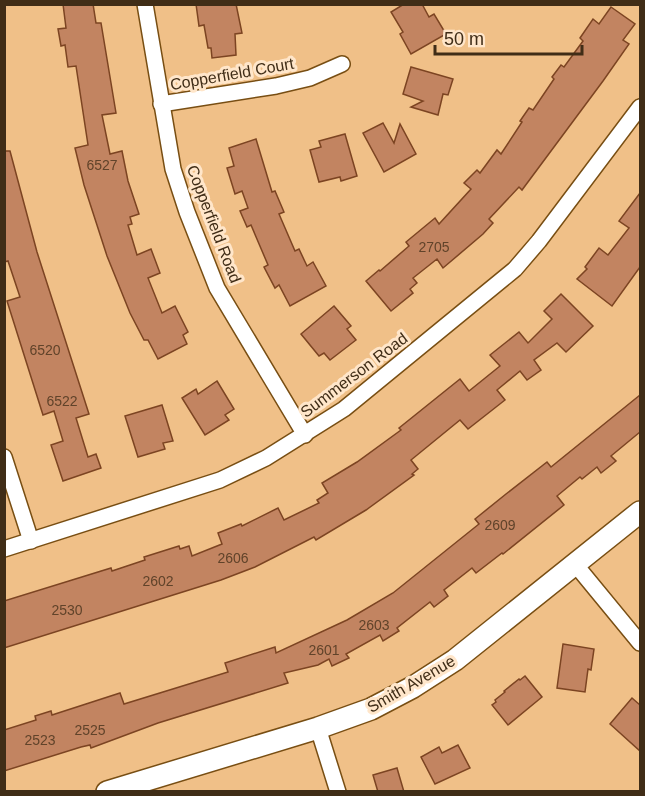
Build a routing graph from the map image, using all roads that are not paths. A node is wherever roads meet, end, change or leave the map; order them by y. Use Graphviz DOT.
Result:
graph roads {
  1 [pos="145,4"];
  2 [pos="342,64"];
  3 [pos="161,104"];
  4 [pos="640,107"];
  5 [pos="305,435"];
  6 [pos="4,457"];
  7 [pos="640,512"];
  8 [pos="31,541"];
  9 [pos="4,549"];
  10 [pos="575,564"];
  11 [pos="640,643"];
  12 [pos="318,728"];
  13 [pos="107,792"];
  14 [pos="338,792"];
  1 -- 3 [label="street, Copperfield Road"];
  2 -- 3 [label="street, Copperfield Court"];
  3 -- 5 [label="street, Copperfield Road"];
  4 -- 5 [label="street, Summerson Road"];
  5 -- 8 [label="street, Summerson Road"];
  6 -- 8 [label="street"];
  7 -- 10 [label="main road, Smith Avenue"];
  8 -- 9 [label="street, Summerson Road"];
  10 -- 11 [label="street"];
  10 -- 12 [label="main road, Smith Avenue"];
  12 -- 13 [label="main road, Smith Avenue"];
  12 -- 14 [label="street"];
}
